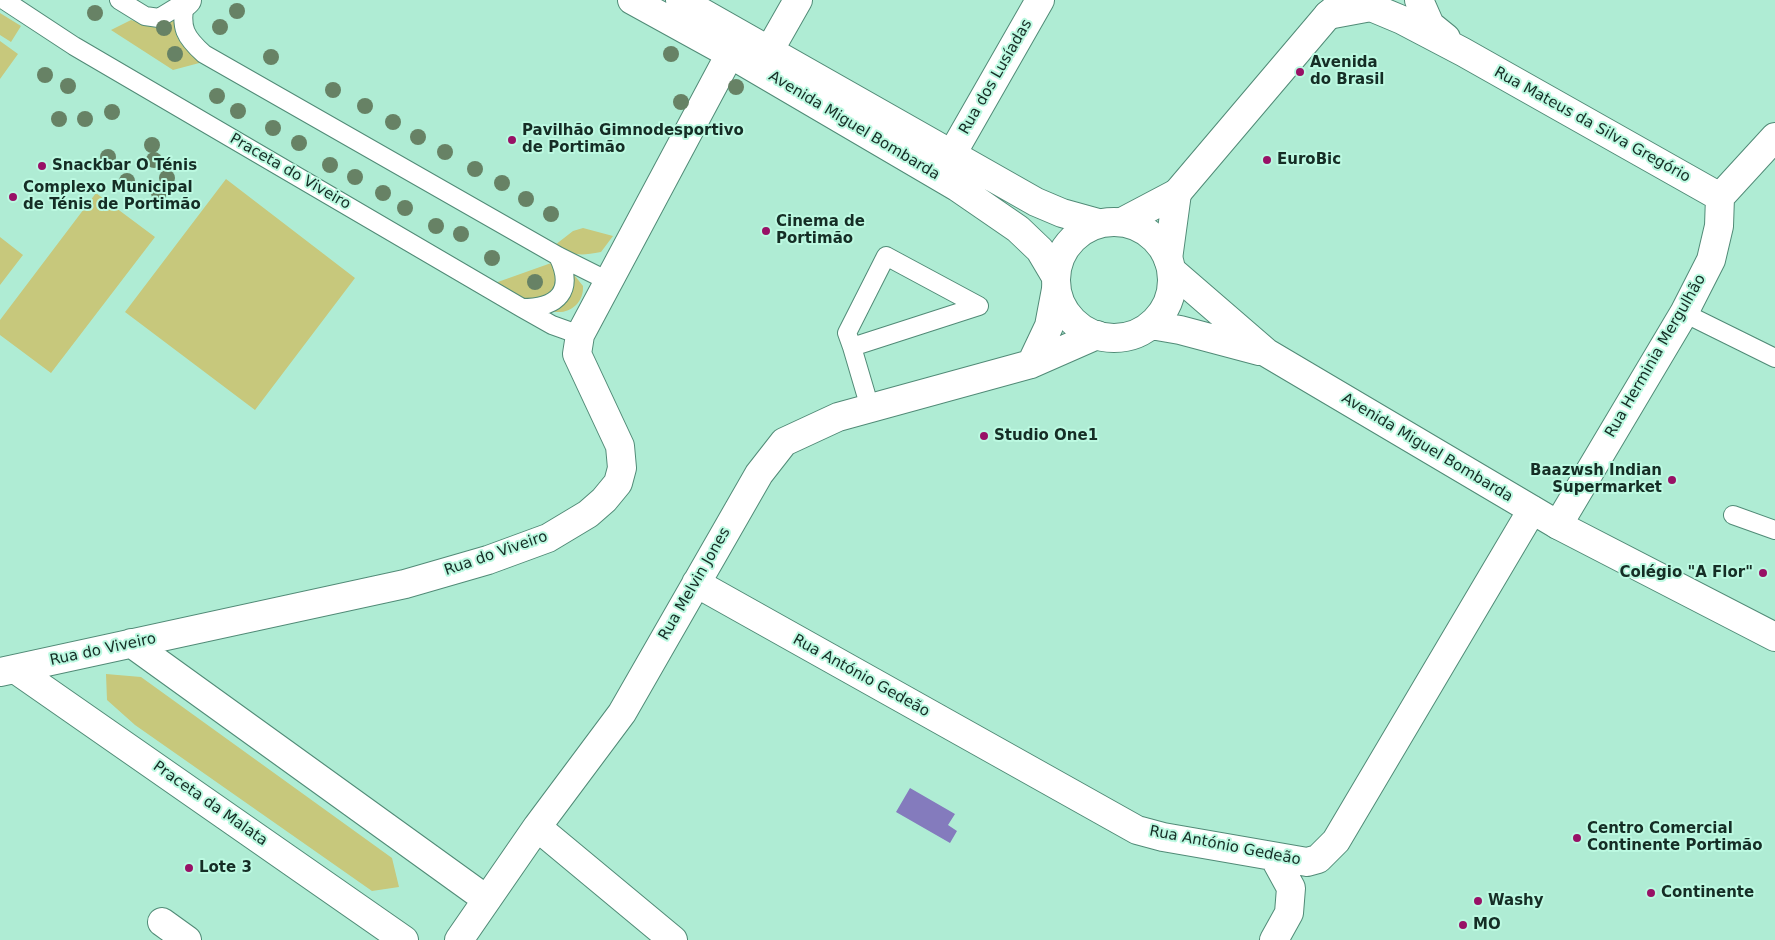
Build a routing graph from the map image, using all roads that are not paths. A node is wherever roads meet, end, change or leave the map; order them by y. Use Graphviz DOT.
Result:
graph roads {
  1 [pos="4,0"];
  2 [pos="119,0"];
  3 [pos="632,0"];
  4 [pos="680,0"];
  5 [pos="798,0"];
  6 [pos="1040,0"];
  7 [pos="1419,0"];
  8 [pos="186,1"];
  9 [pos="1338,8"];
  10 [pos="769,51"];
  11 [pos="1463,52"];
  12 [pos="730,54"];
  13 [pos="1775,137"];
  14 [pos="952,154"];
  15 [pos="1177,192"];
  16 [pos="1720,197"];
  17 [pos="1110,223"];
  18 [pos="558,256"];
  19 [pos="1170,264"];
  20 [pos="608,281"];
  21 [pos="1056,283"];
  22 [pos="522,308"];
  23 [pos="1684,313"];
  24 [pos="1151,325"];
  25 [pos="580,335"];
  26 [pos="1097,335"];
  27 [pos="852,347"];
  28 [pos="1267,353"];
  29 [pos="1775,358"];
  30 [pos="1031,364"];
  31 [pos="870,408"];
  32 [pos="1532,510"];
  33 [pos="1733,515"];
  34 [pos="1558,525"];
  35 [pos="1775,530"];
  36 [pos="696,583"];
  37 [pos="1775,637"];
  38 [pos="131,643"];
  39 [pos="8,670"];
  40 [pos="538,827"];
  41 [pos="1274,857"];
  42 [pos="486,899"];
  43 [pos="162,922"];
  44 [pos="187,940"];
  45 [pos="404,940"];
  46 [pos="459,940"];
  47 [pos="673,940"];
  48 [pos="1274,940"];
  1 -- 22 [label="lane, Praceta do Viveiro"];
  2 -- 8 [label="lane"];
  3 -- 12 [label="street, Avenida Miguel Bombarda"];
  4 -- 10 [label="street, Avenida Miguel Bombarda"];
  5 -- 10 [label="street"];
  6 -- 14 [label="street, Rua dos Lusíadas"];
  7 -- 11 [label="street, Rua Mateus da Silva Gregório"];
  8 -- 18 [label="lane"];
  9 -- 11 [label="street, Rua Mateus da Silva Gregório"];
  9 -- 15 [label="street"];
  10 -- 12 [label="street"];
  10 -- 14 [label="street, Avenida Miguel Bombarda"];
  11 -- 16 [label="street, Rua Mateus da Silva Gregório"];
  12 -- 20 [label="street, Rua do Viveiro"];
  12 -- 21 [label="street, Avenida Miguel Bombarda"];
  13 -- 16 [label="street"];
  14 -- 17 [label="street, Avenida Miguel Bombarda"];
  15 -- 17 [label="street"];
  15 -- 19 [label="street"];
  16 -- 23 [label="street, Rua Herminia Mergulhão"];
  17 -- 19 [label="street"];
  17 -- 21 [label="street"];
  18 -- 20 [label="lane"];
  18 -- 22 [label="lane"];
  19 -- 24 [label="street"];
  19 -- 28 [label="street, Avenida Miguel Bombarda"];
  20 -- 25 [label="street, Rua do Viveiro"];
  21 -- 26 [label="street"];
  21 -- 30 [label="street"];
  22 -- 25 [label="lane, Praceta do Viveiro"];
  23 -- 29 [label="lane"];
  23 -- 34 [label="street, Rua Herminia Mergulhão"];
  24 -- 26 [label="street"];
  24 -- 28 [label="street, Avenida Miguel Bombarda"];
  25 -- 38 [label="street, Rua do Viveiro"];
  26 -- 30 [label="street, Rua Melvin Jones"];
  27 -- 27 [label="lane"];
  27 -- 31 [label="lane"];
  28 -- 32 [label="street, Avenida Miguel Bombarda"];
  30 -- 31 [label="street, Rua Melvin Jones"];
  31 -- 36 [label="street, Rua Melvin Jones"];
  32 -- 34 [label="street, Avenida Miguel Bombarda"];
  32 -- 41 [label="street, Rua António Gedeão"];
  33 -- 35 [label="lane"];
  34 -- 37 [label="street, Avenida Miguel Bombarda"];
  36 -- 40 [label="street, Rua Melvin Jones"];
  36 -- 41 [label="street, Rua António Gedeão"];
  38 -- 39 [label="street, Rua do Viveiro"];
  38 -- 42 [label="street"];
  39 -- 45 [label="street, Praceta da Malata"];
  40 -- 42 [label="street, Rua Melvin Jones"];
  40 -- 47 [label="street"];
  41 -- 48 [label="street"];
  42 -- 46 [label="street, Rua Melvin Jones"];
  43 -- 44 [label="street"];
}
